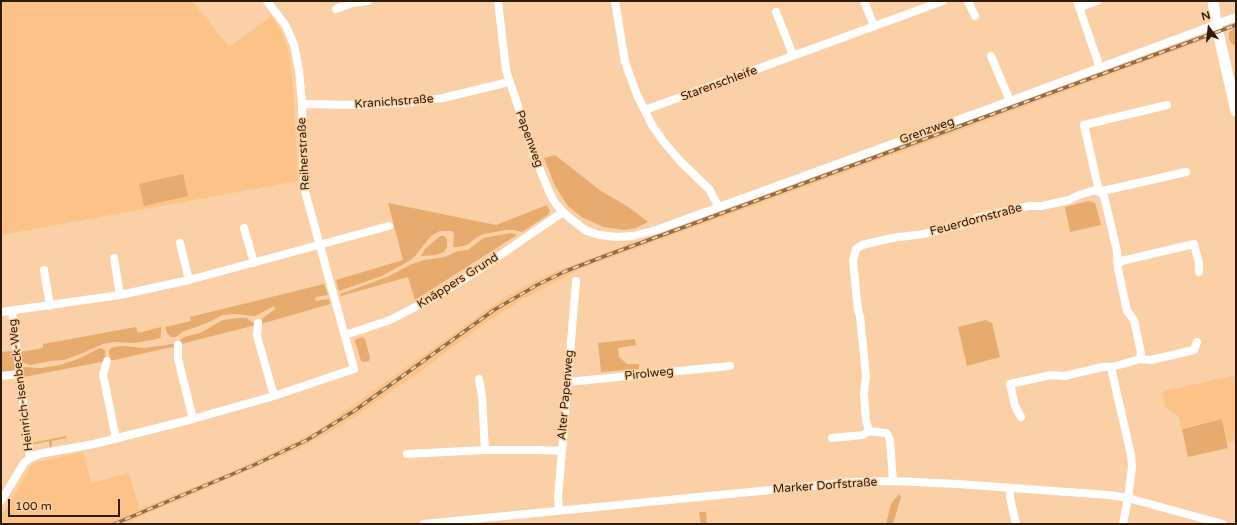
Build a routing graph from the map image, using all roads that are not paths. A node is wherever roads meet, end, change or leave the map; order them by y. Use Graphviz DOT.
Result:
graph roads {
  1 [pos="267,1"];
  2 [pos="368,1"];
  3 [pos="498,1"];
  4 [pos="615,1"];
  5 [pos="864,1"];
  6 [pos="943,1"];
  7 [pos="968,1"];
  8 [pos="1097,1"];
  9 [pos="1213,1"];
  10 [pos="1078,4"];
  11 [pos="336,8"];
  12 [pos="776,12"];
  13 [pos="975,16"];
  14 [pos="1236,17"];
  15 [pos="1216,24"];
  16 [pos="874,26"];
  17 [pos="793,56"];
  18 [pos="991,56"];
  19 [pos="1100,68"];
  20 [pos="509,82"];
  21 [pos="1010,101"];
  22 [pos="302,104"];
  23 [pos="1167,105"];
  24 [pos="645,110"];
  25 [pos="1236,111"];
  26 [pos="1186,172"];
  27 [pos="1099,191"];
  28 [pos="719,207"];
  29 [pos="563,212"];
  30 [pos="389,226"];
  31 [pos="244,228"];
  32 [pos="617,237"];
  33 [pos="180,243"];
  34 [pos="320,246"];
  35 [pos="114,258"];
  36 [pos="1117,262"];
  37 [pos="254,263"];
  38 [pos="44,270"];
  39 [pos="1199,272"];
  40 [pos="189,280"];
  41 [pos="576,281"];
  42 [pos="120,295"];
  43 [pos="50,306"];
  44 [pos="1,312"];
  45 [pos="12,312"];
  46 [pos="258,324"];
  47 [pos="345,335"];
  48 [pos="1196,342"];
  49 [pos="178,345"];
  50 [pos="1140,359"];
  51 [pos="107,361"];
  52 [pos="730,366"];
  53 [pos="1112,367"];
  54 [pos="19,374"];
  55 [pos="1,376"];
  56 [pos="479,378"];
  57 [pos="568,382"];
  58 [pos="274,396"];
  59 [pos="1021,417"];
  60 [pos="193,419"];
  61 [pos="869,430"];
  62 [pos="116,438"];
  63 [pos="832,438"];
  64 [pos="485,450"];
  65 [pos="562,451"];
  66 [pos="407,454"];
  67 [pos="30,458"];
  68 [pos="893,481"];
  69 [pos="1010,488"];
  70 [pos="1128,498"];
  71 [pos="1,501"];
  72 [pos="559,510"];
  73 [pos="424,524"];
  74 [pos="1016,524"];
  75 [pos="1123,524"];
  76 [pos="1222,524"];
  1 -- 22 [label="street, Reiherstraße"];
  2 -- 11 [label="street"];
  3 -- 20 [label="street, Papenweg"];
  4 -- 24 [label="street"];
  5 -- 16 [label="street"];
  6 -- 16 [label="street, Starenschleife"];
  7 -- 13 [label="street"];
  8 -- 10 [label="street"];
  9 -- 15 [label="street"];
  10 -- 19 [label="street"];
  12 -- 17 [label="street"];
  14 -- 15 [label="street, Grenzweg"];
  15 -- 19 [label="street, Grenzweg"];
  15 -- 25 [label="street"];
  16 -- 17 [label="street, Starenschleife"];
  17 -- 24 [label="street, Starenschleife"];
  18 -- 21 [label="street"];
  19 -- 21 [label="street, Grenzweg"];
  20 -- 22 [label="street, Kranichstraße"];
  20 -- 29 [label="street, Papenweg"];
  21 -- 28 [label="street, Grenzweg"];
  22 -- 34 [label="street, Reiherstraße"];
  23 -- 27 [label="street"];
  24 -- 28 [label="street"];
  26 -- 27 [label="street"];
  27 -- 36 [label="street"];
  27 -- 61 [label="street, Feuerdornstraße"];
  28 -- 32 [label="street, Grenzweg"];
  29 -- 32 [label="street, Papenweg"];
  29 -- 47 [label="street, Knäppers Grund"];
  30 -- 34 [label="street"];
  31 -- 37 [label="street"];
  33 -- 40 [label="street"];
  34 -- 37 [label="street"];
  34 -- 47 [label="street, Reiherstraße"];
  35 -- 42 [label="street"];
  36 -- 39 [label="street"];
  36 -- 50 [label="street"];
  37 -- 40 [label="street"];
  38 -- 43 [label="street"];
  40 -- 42 [label="street"];
  41 -- 57 [label="street, Alter Papenweg"];
  42 -- 43 [label="street"];
  43 -- 45 [label="street"];
  44 -- 45 [label="street"];
  45 -- 54 [label="street, Heinrich-Isenbeck-Weg"];
  46 -- 58 [label="street"];
  47 -- 58 [label="street, Reiherstraße"];
  48 -- 50 [label="street"];
  49 -- 60 [label="street"];
  50 -- 53 [label="street"];
  51 -- 62 [label="street"];
  52 -- 57 [label="street, Pirolweg"];
  53 -- 59 [label="street"];
  53 -- 70 [label="street"];
  54 -- 55 [label="street"];
  54 -- 67 [label="street, Heinrich-Isenbeck-Weg"];
  56 -- 64 [label="street"];
  57 -- 65 [label="street, Alter Papenweg"];
  58 -- 60 [label="street"];
  60 -- 62 [label="street"];
  61 -- 63 [label="street"];
  61 -- 68 [label="street"];
  62 -- 67 [label="street"];
  64 -- 65 [label="street"];
  64 -- 66 [label="street"];
  65 -- 72 [label="street, Alter Papenweg"];
  67 -- 71 [label="street"];
  68 -- 69 [label="street, Marker Dorfstraße"];
  68 -- 72 [label="street, Marker Dorfstraße"];
  69 -- 70 [label="street, Marker Dorfstraße"];
  69 -- 74 [label="street"];
  70 -- 75 [label="street"];
  70 -- 76 [label="street, Marker Dorfstraße"];
  72 -- 73 [label="street, Marker Dorfstraße"];
}
